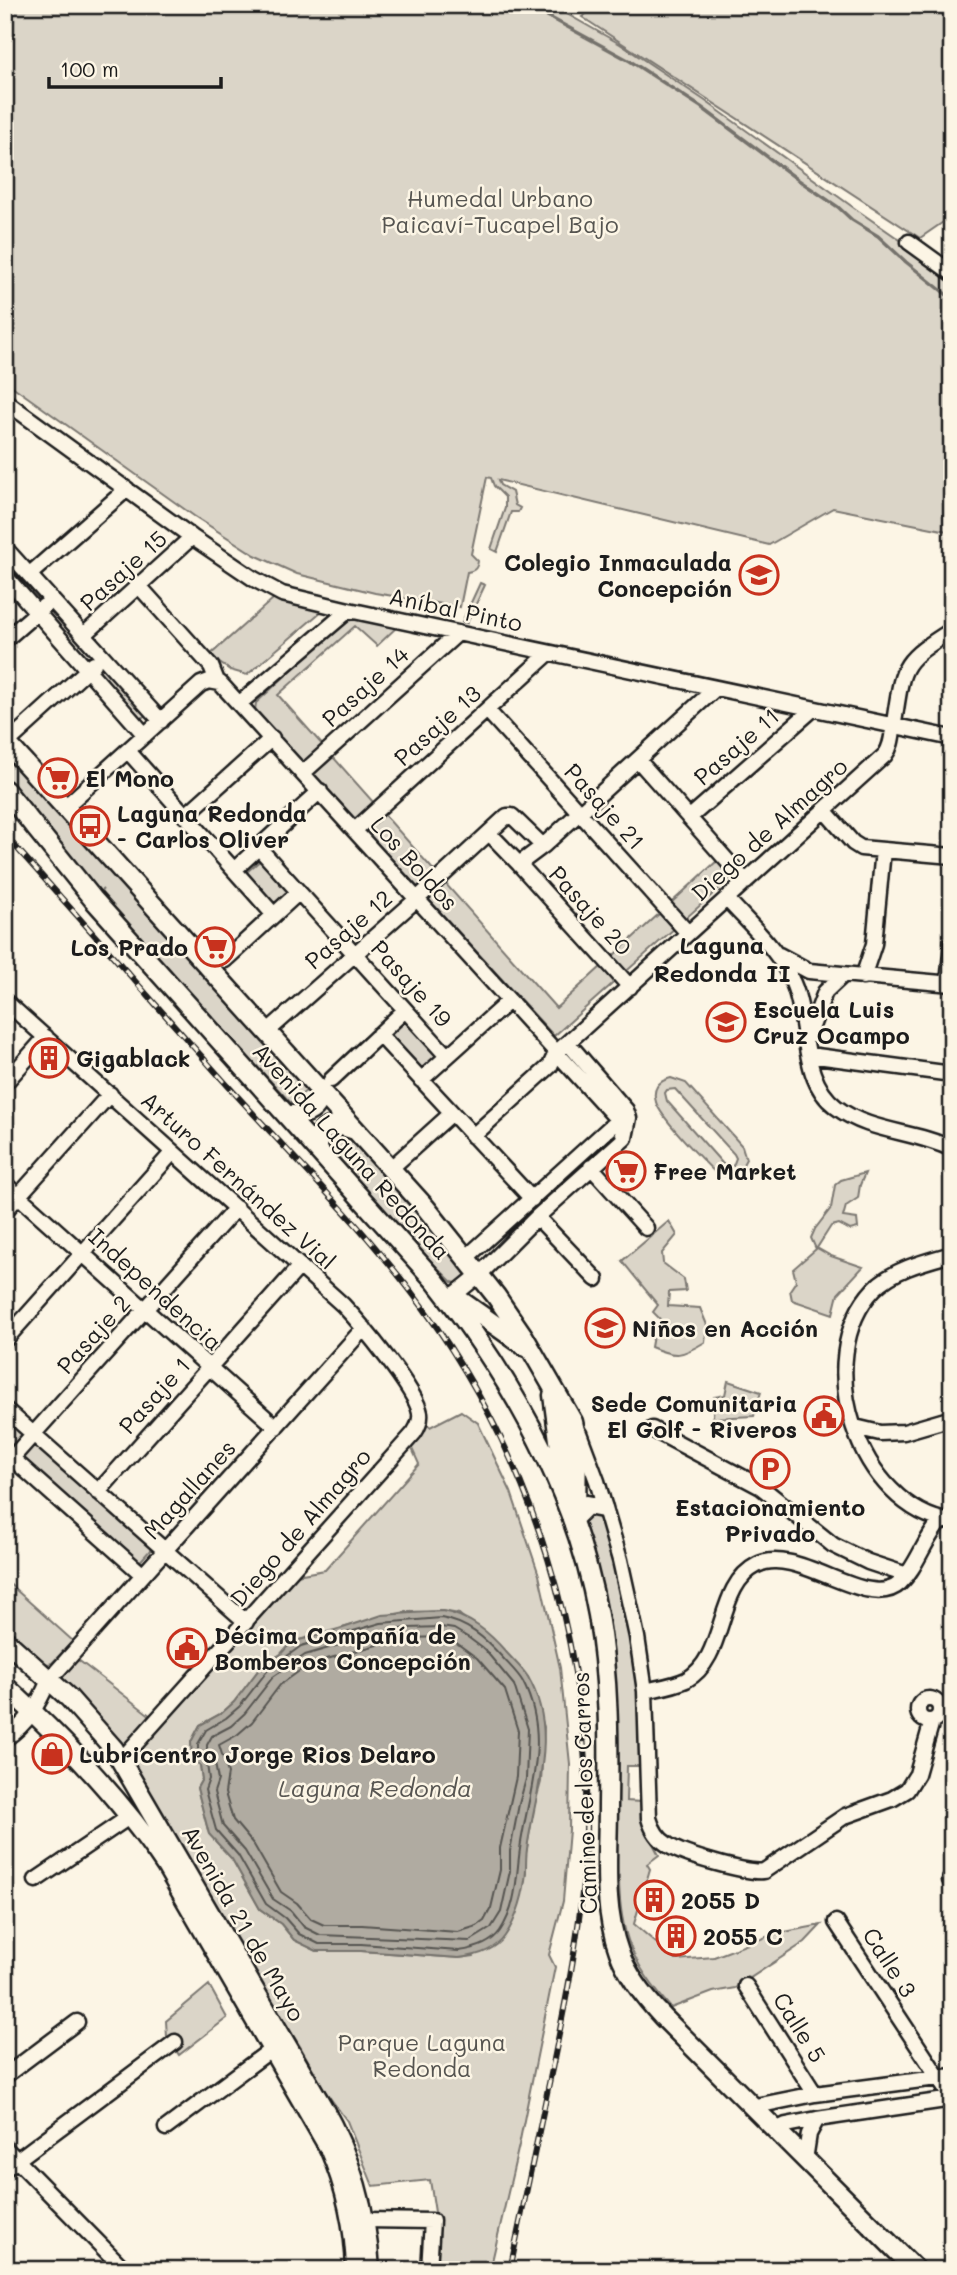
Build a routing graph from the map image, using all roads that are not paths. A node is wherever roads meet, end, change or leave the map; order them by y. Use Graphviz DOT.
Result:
graph roads {
  1 [pos="909,242"];
  2 [pos="952,273"];
  3 [pos="5,401"];
  4 [pos="127,489"];
  5 [pos="192,537"];
  6 [pos="5,548"];
  7 [pos="29,575"];
  8 [pos="5,576"];
  9 [pos="139,586"];
  10 [pos="52,600"];
  11 [pos="349,610"];
  12 [pos="37,611"];
  13 [pos="952,630"];
  14 [pos="458,633"];
  15 [pos="84,635"];
  16 [pos="5,640"];
  17 [pos="550,653"];
  18 [pos="103,656"];
  19 [pos="88,669"];
  20 [pos="217,681"];
  21 [pos="716,688"];
  22 [pos="240,703"];
  23 [pos="813,709"];
  24 [pos="487,710"];
  25 [pos="161,721"];
  26 [pos="893,726"];
  27 [pos="145,735"];
  28 [pos="272,738"];
  29 [pos="952,738"];
  30 [pos="6,742"];
  31 [pos="128,751"];
  32 [pos="638,760"];
  33 [pos="303,773"];
  34 [pos="5,790"];
  35 [pos="320,791"];
  36 [pos="65,807"];
  37 [pos="824,810"];
  38 [pos="580,813"];
  39 [pos="185,816"];
  40 [pos="689,818"];
  41 [pos="355,830"];
  42 [pos="489,833"];
  43 [pos="542,846"];
  44 [pos="258,848"];
  45 [pos="883,850"];
  46 [pos="952,856"];
  47 [pos="519,864"];
  48 [pos="234,870"];
  49 [pos="746,882"];
  50 [pos="299,892"];
  51 [pos="417,899"];
  52 [pos="727,899"];
  53 [pos="274,915"];
  54 [pos="688,933"];
  55 [pos="952,942"];
  56 [pos="774,951"];
  57 [pos="354,954"];
  58 [pos="225,960"];
  59 [pos="843,975"];
  60 [pos="863,977"];
  61 [pos="950,984"];
  62 [pos="630,987"];
  63 [pos="5,1001"];
  64 [pos="509,1001"];
  65 [pos="405,1010"];
  66 [pos="268,1031"];
  67 [pos="379,1034"];
  68 [pos="47,1037"];
  69 [pos="568,1043"];
  70 [pos="808,1048"];
  71 [pos="556,1053"];
  72 [pos="447,1056"];
  73 [pos="952,1074"];
  74 [pos="421,1080"];
  75 [pos="5,1083"];
  76 [pos="326,1085"];
  77 [pos="110,1094"];
  78 [pos="452,1113"];
  79 [pos="288,1115"];
  80 [pos="618,1120"];
  81 [pos="355,1129"];
  82 [pos="473,1136"];
  83 [pos="625,1138"];
  84 [pos="317,1149"];
  85 [pos="952,1149"];
  86 [pos="173,1152"];
  87 [pos="592,1167"];
  88 [pos="390,1169"];
  89 [pos="5,1184"];
  90 [pos="18,1196"];
  91 [pos="532,1199"];
  92 [pos="236,1208"];
  93 [pos="5,1211"];
  94 [pos="537,1217"];
  95 [pos="646,1228"];
  96 [pos="82,1254"];
  97 [pos="952,1254"];
  98 [pos="467,1257"];
  99 [pos="300,1266"];
  100 [pos="480,1274"];
  101 [pos="596,1279"];
  102 [pos="435,1281"];
  103 [pos="453,1296"];
  104 [pos="145,1310"];
  105 [pos="364,1328"];
  106 [pos="5,1340"];
  107 [pos="534,1354"];
  108 [pos="210,1368"];
  109 [pos="547,1377"];
  110 [pos="5,1409"];
  111 [pos="420,1413"];
  112 [pos="952,1418"];
  113 [pos="573,1422"];
  114 [pos="276,1427"];
  115 [pos="855,1427"];
  116 [pos="652,1429"];
  117 [pos="34,1434"];
  118 [pos="9,1455"];
  119 [pos="576,1478"];
  120 [pos="98,1492"];
  121 [pos="603,1508"];
  122 [pos="576,1516"];
  123 [pos="946,1522"];
  124 [pos="577,1534"];
  125 [pos="165,1550"];
  126 [pos="143,1575"];
  127 [pos="906,1575"];
  128 [pos="246,1622"];
  129 [pos="5,1640"];
  130 [pos="49,1680"];
  131 [pos="5,1686"];
  132 [pos="645,1691"];
  133 [pos="34,1712"];
  134 [pos="932,1721"];
  135 [pos="5,1740"];
  136 [pos="121,1759"];
  137 [pos="129,1817"];
  138 [pos="36,1880"];
  139 [pos="836,1922"];
  140 [pos="746,1986"];
  141 [pos="77,2022"];
  142 [pos="175,2042"];
  143 [pos="272,2049"];
  144 [pos="5,2076"];
  145 [pos="945,2077"];
  146 [pos="815,2094"];
  147 [pos="952,2099"];
  148 [pos="751,2107"];
  149 [pos="817,2119"];
  150 [pos="166,2128"];
  151 [pos="776,2130"];
  152 [pos="5,2148"];
  153 [pos="805,2160"];
  154 [pos="11,2165"];
  155 [pos="365,2220"];
  156 [pos="125,2270"];
  157 [pos="356,2270"];
  158 [pos="370,2270"];
  159 [pos="429,2270"];
  160 [pos="916,2270"];
  1 -- 2 [label="street"];
  3 -- 4 [label="street, Aníbal Pinto"];
  4 -- 5 [label="street, Aníbal Pinto"];
  4 -- 7 [label="street"];
  5 -- 9 [label="street, Pasaje 15"];
  5 -- 11 [label="street, Aníbal Pinto"];
  6 -- 7 [label="street"];
  7 -- 10 [label="street"];
  8 -- 12 [label="street"];
  9 -- 15 [label="street, Pasaje 15"];
  9 -- 20 [label="street"];
  10 -- 12 [label="street, Pasaje 15"];
  10 -- 15 [label="street"];
  11 -- 14 [label="street, Aníbal Pinto"];
  11 -- 22 [label="street"];
  12 -- 16 [label="street, Pasaje 15"];
  12 -- 19 [label="street"];
  13 -- 26 [label="street, Diego de Almagro"];
  14 -- 17 [label="street, Aníbal Pinto"];
  14 -- 33 [label="street, Pasaje 14"];
  15 -- 18 [label="street"];
  17 -- 21 [label="street, Aníbal Pinto"];
  17 -- 24 [label="street, Pasaje 13"];
  18 -- 19 [label="street"];
  18 -- 25 [label="street"];
  19 -- 27 [label="street"];
  19 -- 30 [label="street"];
  20 -- 22 [label="street, Los Boldos"];
  20 -- 25 [label="street"];
  21 -- 23 [label="street, Aníbal Pinto"];
  21 -- 32 [label="street"];
  22 -- 28 [label="street, Los Boldos"];
  23 -- 26 [label="street, Aníbal Pinto"];
  23 -- 40 [label="street, Pasaje 11"];
  24 -- 38 [label="street, Pasaje 21"];
  24 -- 41 [label="street, Pasaje 13"];
  25 -- 27 [label="street"];
  26 -- 29 [label="street, Aníbal Pinto"];
  26 -- 37 [label="street, Diego de Almagro"];
  27 -- 31 [label="street"];
  28 -- 33 [label="street, Los Boldos"];
  28 -- 39 [label="street"];
  30 -- 36 [label="main road, Avenida Laguna Redonda"];
  31 -- 36 [label="street"];
  31 -- 39 [label="street"];
  32 -- 38 [label="street"];
  32 -- 40 [label="street"];
  33 -- 35 [label="street, Los Boldos"];
  34 -- 79 [label="main road, Avenida Laguna Redonda"];
  35 -- 41 [label="street, Los Boldos"];
  35 -- 44 [label="street"];
  36 -- 66 [label="main road, Avenida Laguna Redonda"];
  37 -- 45 [label="street"];
  37 -- 49 [label="street, Diego de Almagro"];
  38 -- 43 [label="street"];
  38 -- 54 [label="street, Pasaje 21"];
  39 -- 48 [label="street"];
  40 -- 49 [label="street"];
  41 -- 51 [label="street, Los Boldos"];
  42 -- 43 [label="street, Pasaje 12"];
  42 -- 47 [label="street"];
  42 -- 51 [label="street, Pasaje 12"];
  43 -- 47 [label="street"];
  44 -- 48 [label="street"];
  44 -- 50 [label="street, Pasaje 19"];
  45 -- 46 [label="street"];
  45 -- 60 [label="street"];
  47 -- 62 [label="street, Pasaje 20"];
  48 -- 53 [label="street"];
  49 -- 52 [label="street, Diego de Almagro"];
  50 -- 53 [label="street"];
  50 -- 57 [label="street, Pasaje 19"];
  51 -- 57 [label="street, Pasaje 12"];
  51 -- 64 [label="street, Los Boldos"];
  52 -- 54 [label="street, Diego de Almagro"];
  52 -- 56 [label="street"];
  53 -- 58 [label="street"];
  54 -- 62 [label="street, Diego de Almagro"];
  55 -- 61 [label="street"];
  56 -- 59 [label="street"];
  56 -- 70 [label="street"];
  57 -- 65 [label="street, Pasaje 19"];
  57 -- 66 [label="street, Pasaje 12"];
  59 -- 60 [label="street"];
  59 -- 70 [label="street"];
  60 -- 61 [label="street"];
  62 -- 69 [label="street, Diego de Almagro"];
  63 -- 68 [label="street, Arturo Fernández Vial"];
  64 -- 71 [label="street, Los Boldos"];
  64 -- 72 [label="street"];
  65 -- 67 [label="street"];
  65 -- 72 [label="street, Pasaje 19"];
  66 -- 76 [label="main road, Avenida Laguna Redonda"];
  67 -- 74 [label="street"];
  67 -- 76 [label="street"];
  68 -- 75 [label="street"];
  68 -- 77 [label="street, Arturo Fernández Vial"];
  69 -- 71 [label="street, Diego de Almagro"];
  69 -- 83 [label="street"];
  70 -- 73 [label="street"];
  70 -- 85 [label="street"];
  71 -- 80 [label="street"];
  71 -- 82 [label="street, Diego de Almagro"];
  72 -- 74 [label="street"];
  74 -- 78 [label="street"];
  76 -- 79 [label="main road"];
  76 -- 81 [label="main road, Avenida Laguna Redonda"];
  77 -- 86 [label="street, Arturo Fernández Vial"];
  77 -- 90 [label="street"];
  78 -- 82 [label="street"];
  78 -- 88 [label="street"];
  79 -- 84 [label="main road, Avenida Laguna Redonda"];
  80 -- 83 [label="street"];
  80 -- 91 [label="street"];
  81 -- 84 [label="main road"];
  81 -- 88 [label="main road, Avenida Laguna Redonda"];
  82 -- 91 [label="street"];
  83 -- 87 [label="street"];
  84 -- 102 [label="main road, Avenida Laguna Redonda"];
  86 -- 92 [label="street, Arturo Fernández Vial"];
  86 -- 96 [label="street"];
  87 -- 94 [label="street"];
  87 -- 95 [label="street"];
  88 -- 98 [label="main road, Avenida Laguna Redonda"];
  89 -- 90 [label="street, Independencia"];
  90 -- 93 [label="street"];
  90 -- 96 [label="street, Independencia"];
  91 -- 98 [label="street"];
  92 -- 99 [label="street, Arturo Fernández Vial"];
  92 -- 104 [label="street, Pasaje 2"];
  94 -- 100 [label="street"];
  94 -- 101 [label="street"];
  96 -- 104 [label="street, Independencia"];
  96 -- 106 [label="street"];
  97 -- 115 [label="street"];
  98 -- 100 [label="main road, Avenida Laguna Redonda"];
  99 -- 105 [label="street, Arturo Fernández Vial"];
  99 -- 108 [label="street, Pasaje 1"];
  100 -- 103 [label="street"];
  100 -- 107 [label="main road, Avenida Laguna Redonda"];
  102 -- 103 [label="main road"];
  102 -- 124 [label="main road, Avenida Laguna Redonda"];
  103 -- 107 [label="main road"];
  104 -- 108 [label="street, Independencia"];
  104 -- 117 [label="street, Pasaje 2"];
  105 -- 111 [label="street, Arturo Fernández Vial"];
  105 -- 114 [label="street, Magallanes"];
  107 -- 109 [label="main road, Avenida Laguna Redonda"];
  108 -- 114 [label="street, Independencia"];
  108 -- 120 [label="street, Pasaje 1"];
  109 -- 113 [label="main road, Avenida Laguna Redonda"];
  109 -- 119 [label="main road"];
  110 -- 117 [label="street"];
  111 -- 128 [label="street, Diego de Almagro"];
  112 -- 115 [label="street"];
  113 -- 119 [label="main road, Avenida Laguna Redonda"];
  113 -- 121 [label="street, Avenida Laguna Redonda"];
  114 -- 125 [label="street, Magallanes"];
  115 -- 123 [label="street"];
  116 -- 127 [label="street"];
  117 -- 118 [label="street, Pasaje 2"];
  117 -- 120 [label="street"];
  118 -- 126 [label="street"];
  119 -- 121 [label="street, Avenida Laguna Redonda"];
  119 -- 122 [label="main road, Avenida Laguna Redonda"];
  120 -- 125 [label="street"];
  121 -- 122 [label="main road"];
  121 -- 132 [label="street, Avenida Laguna Redonda"];
  122 -- 124 [label="main road, Avenida Laguna Redonda"];
  123 -- 127 [label="street"];
  124 -- 148 [label="main road, Camino de los Carros"];
  125 -- 126 [label="street, Magallanes"];
  125 -- 128 [label="street"];
  126 -- 130 [label="street, Magallanes"];
  127 -- 132 [label="street"];
  128 -- 136 [label="street, Diego de Almagro"];
  129 -- 130 [label="main road, Avenida 21 de Mayo"];
  130 -- 133 [label="street, Magallanes"];
  130 -- 136 [label="main road, Avenida 21 de Mayo"];
  131 -- 133 [label="main road, Avenida 21 de Mayo"];
  132 -- 134 [label="street, Avenida Laguna Redonda"];
  133 -- 135 [label="street, Magallanes"];
  133 -- 137 [label="main road, Avenida 21 de Mayo"];
  136 -- 155 [label="main road, Avenida 21 de Mayo"];
  137 -- 138 [label="street"];
  137 -- 143 [label="main road, Avenida 21 de Mayo"];
  139 -- 145 [label="street, Calle 3"];
  140 -- 146 [label="street, Calle 5"];
  141 -- 144 [label="street"];
  142 -- 154 [label="street"];
  143 -- 150 [label="street"];
  143 -- 157 [label="main road, Avenida 21 de Mayo"];
  145 -- 146 [label="street"];
  145 -- 147 [label="street, Calle 3"];
  146 -- 148 [label="street"];
  147 -- 149 [label="street"];
  148 -- 151 [label="main road, Camino de los Carros"];
  149 -- 151 [label="street"];
  149 -- 153 [label="street"];
  151 -- 153 [label="main road, Camino de los Carros"];
  152 -- 154 [label="street"];
  153 -- 160 [label="main road, Camino de los Carros"];
  154 -- 156 [label="street"];
  155 -- 158 [label="main road, Avenida 21 de Mayo"];
  155 -- 159 [label="street"];
}
